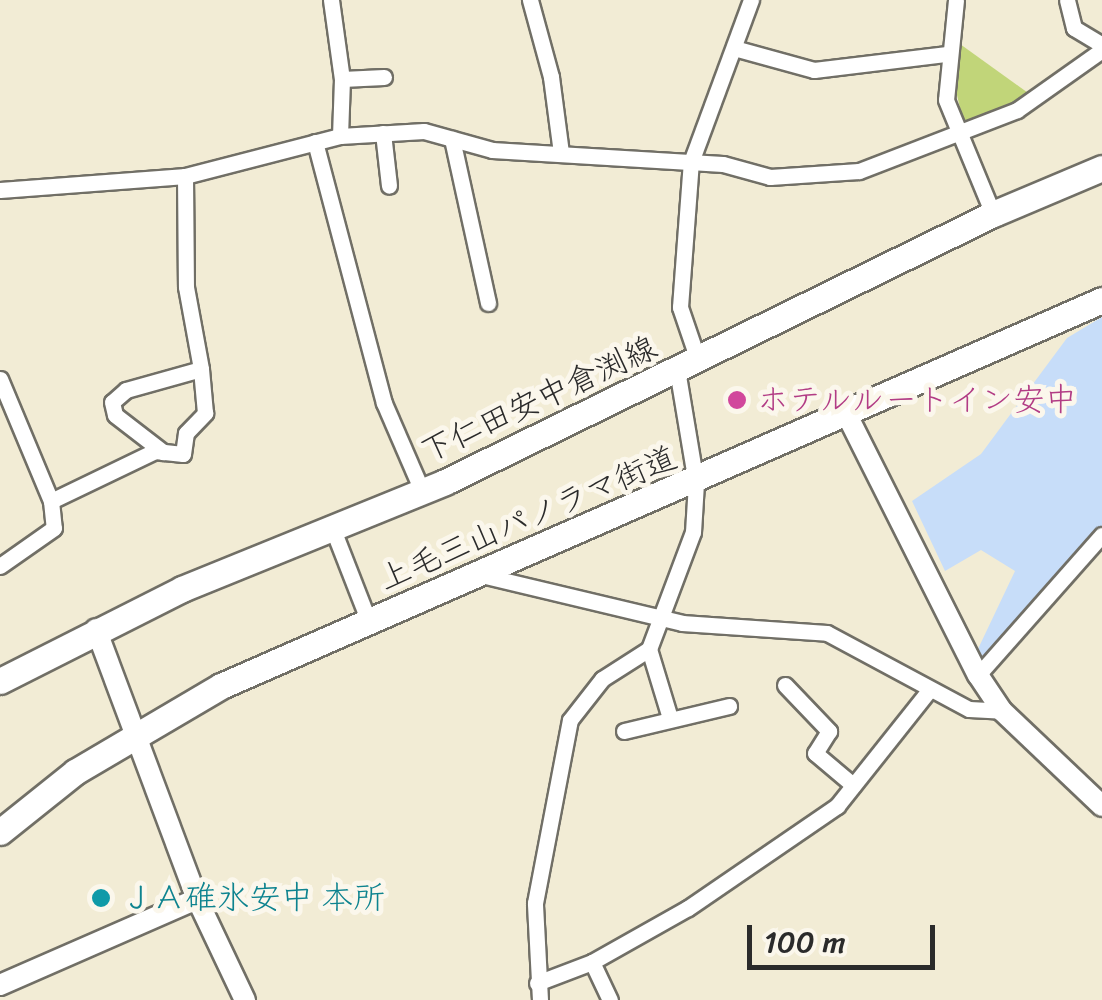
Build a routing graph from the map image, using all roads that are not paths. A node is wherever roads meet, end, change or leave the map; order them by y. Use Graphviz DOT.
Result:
graph roads {
  1 [pos="331,0"];
  2 [pos="530,0"];
  3 [pos="751,0"];
  4 [pos="956,0"];
  5 [pos="1067,0"];
  6 [pos="734,48"];
  7 [pos="1102,48"];
  8 [pos="947,54"];
  9 [pos="384,77"];
  10 [pos="342,79"];
  11 [pos="954,130"];
  12 [pos="383,133"];
  13 [pos="340,136"];
  14 [pos="452,139"];
  15 [pos="315,142"];
  16 [pos="561,153"];
  17 [pos="691,162"];
  18 [pos="1102,168"];
  19 [pos="185,176"];
  20 [pos="389,186"];
  21 [pos="0,190"];
  22 [pos="992,214"];
  23 [pos="1102,300"];
  24 [pos="488,303"];
  25 [pos="688,365"];
  26 [pos="201,369"];
  27 [pos="0,379"];
  28 [pos="847,415"];
  29 [pos="162,452"];
  30 [pos="696,484"];
  31 [pos="422,492"];
  32 [pos="51,502"];
  33 [pos="332,527"];
  34 [pos="1102,535"];
  35 [pos="0,566"];
  36 [pos="477,574"];
  37 [pos="660,618"];
  38 [pos="369,622"];
  39 [pos="96,629"];
  40 [pos="649,649"];
  41 [pos="978,674"];
  42 [pos="0,681"];
  43 [pos="786,685"];
  44 [pos="930,689"];
  45 [pos="730,706"];
  46 [pos="1002,712"];
  47 [pos="670,718"];
  48 [pos="624,731"];
  49 [pos="137,732"];
  50 [pos="853,785"];
  51 [pos="1102,806"];
  52 [pos="0,832"];
  53 [pos="197,900"];
  54 [pos="592,962"];
  55 [pos="537,983"];
  56 [pos="0,984"];
  57 [pos="245,1000"];
  58 [pos="540,1000"];
  59 [pos="610,1000"];
  1 -- 10 [label="street"];
  2 -- 16 [label="street"];
  3 -- 6 [label="street"];
  4 -- 8 [label="street"];
  5 -- 7 [label="street"];
  6 -- 8 [label="street"];
  6 -- 17 [label="street"];
  7 -- 11 [label="street"];
  8 -- 11 [label="street"];
  9 -- 10 [label="street"];
  10 -- 13 [label="street"];
  11 -- 17 [label="street"];
  11 -- 22 [label="street"];
  12 -- 13 [label="street"];
  12 -- 14 [label="street"];
  12 -- 20 [label="street"];
  13 -- 15 [label="street"];
  14 -- 16 [label="street"];
  14 -- 24 [label="street"];
  15 -- 19 [label="street"];
  15 -- 31 [label="street"];
  16 -- 17 [label="street"];
  17 -- 25 [label="street"];
  18 -- 22 [label="main road, 下仁田安中倉渕線"];
  19 -- 21 [label="street"];
  19 -- 26 [label="street"];
  22 -- 25 [label="main road, 下仁田安中倉渕線"];
  23 -- 28 [label="main road, 上毛三山パノラマ街道"];
  25 -- 30 [label="street"];
  25 -- 31 [label="main road, 下仁田安中倉渕線"];
  26 -- 29 [label="street"];
  26 -- 29 [label="street"];
  27 -- 32 [label="street"];
  28 -- 30 [label="main road, 上毛三山パノラマ街道"];
  28 -- 41 [label="street"];
  29 -- 32 [label="street"];
  30 -- 36 [label="main road, 上毛三山パノラマ街道"];
  30 -- 37 [label="street"];
  31 -- 33 [label="main road, 下仁田安中倉渕線"];
  32 -- 35 [label="street"];
  33 -- 38 [label="street"];
  33 -- 39 [label="main road, 下仁田安中倉渕線"];
  34 -- 41 [label="street"];
  36 -- 37 [label="street"];
  36 -- 38 [label="main road, 上毛三山パノラマ街道"];
  37 -- 40 [label="street"];
  37 -- 44 [label="street"];
  38 -- 49 [label="main road, 上毛三山パノラマ街道"];
  39 -- 42 [label="main road, 下仁田安中倉渕線"];
  39 -- 49 [label="street"];
  40 -- 47 [label="street"];
  40 -- 55 [label="street"];
  41 -- 46 [label="street"];
  43 -- 50 [label="street"];
  44 -- 46 [label="street"];
  44 -- 50 [label="street"];
  45 -- 47 [label="street"];
  46 -- 51 [label="street"];
  47 -- 48 [label="street"];
  49 -- 52 [label="main road, 上毛三山パノラマ街道"];
  49 -- 53 [label="street"];
  50 -- 54 [label="street"];
  53 -- 56 [label="street"];
  53 -- 57 [label="street"];
  54 -- 55 [label="street"];
  54 -- 59 [label="street"];
  55 -- 58 [label="street"];
}
